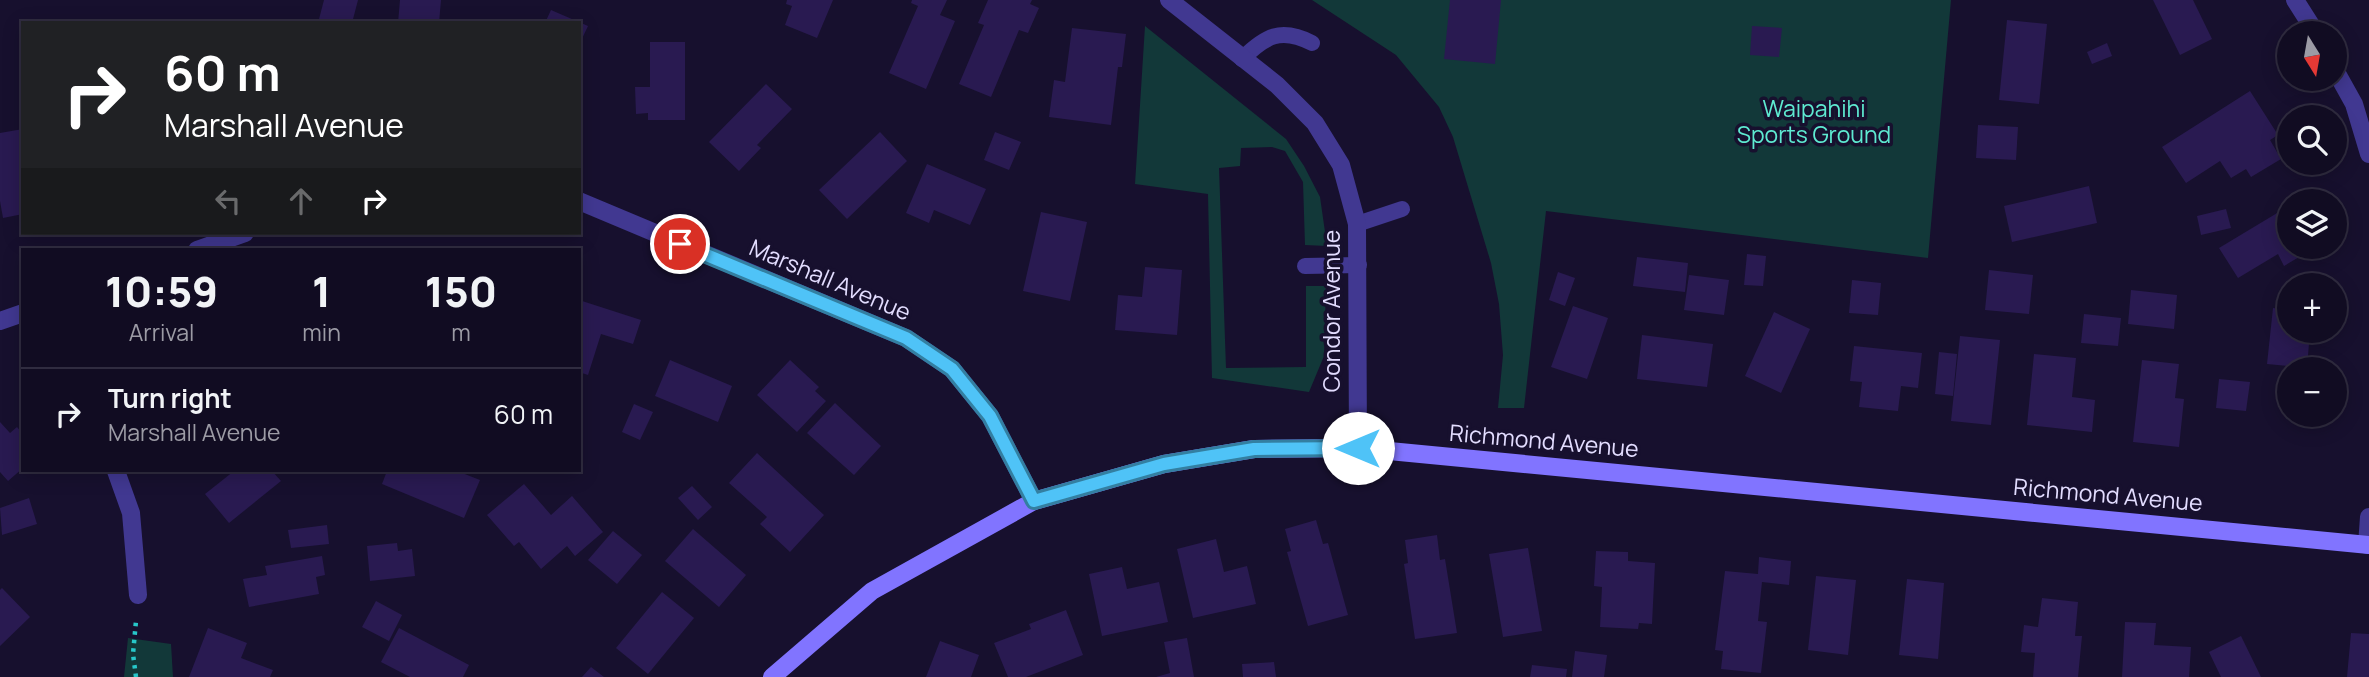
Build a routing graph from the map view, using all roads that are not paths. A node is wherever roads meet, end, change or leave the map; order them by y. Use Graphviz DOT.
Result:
graph roads {
  1 [pos="1169,0"];
  2 [pos="2295,0"];
  3 [pos="2308,21"];
  4 [pos="1312,43"];
  5 [pos="1242,59"];
  6 [pos="2347,91"];
  7 [pos="2369,154"];
  8 [pos="581,202"];
  9 [pos="1402,209"];
  10 [pos="1357,224"];
  11 [pos="239,235"];
  12 [pos="203,248"];
  13 [pos="1359,265"];
  14 [pos="1305,266"];
  15 [pos="21,314"];
  16 [pos="0,321"];
  17 [pos="1358,448"];
  18 [pos="116,472"];
  19 [pos="1034,501"];
  20 [pos="2369,517"];
  21 [pos="2368,545"];
  22 [pos="138,595"];
  23 [pos="772,677"];
  1 -- 5 [label="street, Condor Avenue"];
  2 -- 3 [label="street"];
  4 -- 5 [label="lane"];
  5 -- 10 [label="street, Condor Avenue"];
  6 -- 7 [label="street"];
  8 -- 19 [label="street, Marshall Avenue"];
  9 -- 10 [label="lane"];
  10 -- 13 [label="street, Condor Avenue"];
  11 -- 12 [label="street"];
  13 -- 14 [label="lane"];
  13 -- 17 [label="street, Condor Avenue"];
  15 -- 16 [label="street"];
  17 -- 19 [label="street, Richmond Avenue"];
  17 -- 21 [label="street, Richmond Avenue"];
  18 -- 22 [label="street"];
  19 -- 23 [label="street, Richmond Avenue"];
  20 -- 21 [label="street"];
}
